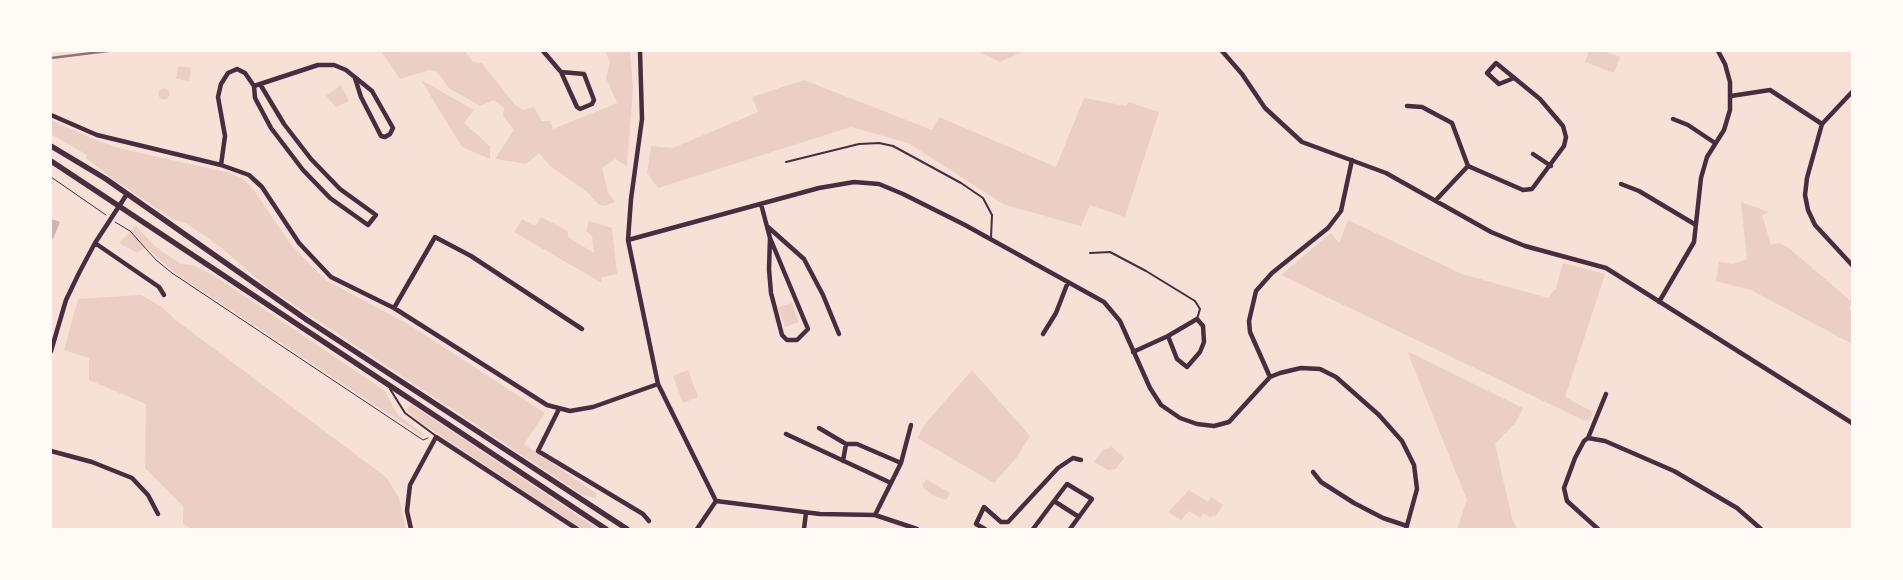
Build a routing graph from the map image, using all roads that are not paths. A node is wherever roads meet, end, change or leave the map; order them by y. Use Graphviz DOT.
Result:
graph roads {
  1 [pos="543,51"];
  2 [pos="640,51"];
  3 [pos="1222,51"];
  4 [pos="1718,51"];
  5 [pos="561,72"];
  6 [pos="355,78"];
  7 [pos="1514,78"];
  8 [pos="260,84"];
  9 [pos="254,86"];
  10 [pos="1852,92"];
  11 [pos="1731,96"];
  12 [pos="1407,106"];
  13 [pos="51,115"];
  14 [pos="1673,119"];
  15 [pos="1822,124"];
  16 [pos="1715,143"];
  17 [pos="51,146"];
  18 [pos="1533,154"];
  19 [pos="1352,160"];
  20 [pos="51,161"];
  21 [pos="786,162"];
  22 [pos="221,164"];
  23 [pos="1468,166"];
  24 [pos="1551,166"];
  25 [pos="1621,184"];
  26 [pos="127,194"];
  27 [pos="1436,200"];
  28 [pos="761,204"];
  29 [pos="119,206"];
  30 [pos="1696,225"];
  31 [pos="768,227"];
  32 [pos="770,238"];
  33 [pos="628,240"];
  34 [pos="990,240"];
  35 [pos="95,243"];
  36 [pos="1090,253"];
  37 [pos="1852,265"];
  38 [pos="1068,282"];
  39 [pos="164,294"];
  40 [pos="1659,302"];
  41 [pos="394,308"];
  42 [pos="1197,319"];
  43 [pos="582,330"];
  44 [pos="839,334"];
  45 [pos="1043,334"];
  46 [pos="1168,336"];
  47 [pos="51,351"];
  48 [pos="1133,352"];
  49 [pos="1270,377"];
  50 [pos="387,384"];
  51 [pos="658,384"];
  52 [pos="1606,394"];
  53 [pos="560,409"];
  54 [pos="1852,423"];
  55 [pos="911,426"];
  56 [pos="819,428"];
  57 [pos="786,434"];
  58 [pos="436,437"];
  59 [pos="1588,438"];
  60 [pos="846,444"];
  61 [pos="51,451"];
  62 [pos="843,460"];
  63 [pos="1081,460"];
  64 [pos="901,464"];
  65 [pos="1313,472"];
  66 [pos="890,484"];
  67 [pos="716,501"];
  68 [pos="1054,501"];
  69 [pos="806,513"];
  70 [pos="158,514"];
  71 [pos="875,515"];
  72 [pos="1079,516"];
  73 [pos="649,522"];
  74 [pos="700,527"];
  75 [pos="1407,527"];
  76 [pos="411,529"];
  77 [pos="577,529"];
  78 [pos="606,529"];
  79 [pos="627,529"];
  80 [pos="804,529"];
  81 [pos="916,529"];
  82 [pos="985,529"];
  83 [pos="1033,529"];
  84 [pos="1070,529"];
  85 [pos="1598,529"];
  86 [pos="1761,529"];
  1 -- 5 [label="street"];
  2 -- 33 [label="street"];
  3 -- 19 [label="street"];
  4 -- 11 [label="street"];
  5 -- 5 [label="street"];
  6 -- 6 [label="street"];
  6 -- 8 [label="street"];
  7 -- 7 [label="street"];
  7 -- 24 [label="street"];
  8 -- 9 [label="street"];
  8 -- 9 [label="street"];
  9 -- 22 [label="street"];
  10 -- 15 [label="street"];
  11 -- 15 [label="street"];
  11 -- 16 [label="street"];
  12 -- 23 [label="street"];
  13 -- 22 [label="street"];
  14 -- 16 [label="street"];
  15 -- 37 [label="street"];
  16 -- 30 [label="street"];
  17 -- 26 [label="street"];
  18 -- 24 [label="street"];
  19 -- 27 [label="street"];
  19 -- 49 [label="street"];
  20 -- 29 [label="street"];
  21 -- 34 [label="lane"];
  22 -- 41 [label="street"];
  23 -- 24 [label="street"];
  23 -- 27 [label="street"];
  25 -- 30 [label="street"];
  26 -- 29 [label="street"];
  26 -- 79 [label="street"];
  27 -- 40 [label="street"];
  28 -- 31 [label="street"];
  28 -- 33 [label="street"];
  28 -- 34 [label="street"];
  29 -- 35 [label="street"];
  29 -- 50 [label="street"];
  30 -- 40 [label="street"];
  31 -- 32 [label="street"];
  31 -- 44 [label="street"];
  32 -- 32 [label="street"];
  33 -- 51 [label="street"];
  34 -- 38 [label="street"];
  35 -- 39 [label="street"];
  35 -- 47 [label="street"];
  36 -- 42 [label="lane"];
  38 -- 45 [label="street"];
  38 -- 48 [label="street"];
  40 -- 54 [label="street"];
  41 -- 43 [label="street"];
  41 -- 53 [label="street"];
  42 -- 46 [label="street"];
  42 -- 46 [label="street"];
  46 -- 48 [label="street"];
  48 -- 49 [label="street"];
  49 -- 75 [label="street"];
  50 -- 58 [label="lane"];
  50 -- 78 [label="street"];
  51 -- 53 [label="street"];
  51 -- 67 [label="street"];
  52 -- 59 [label="street"];
  53 -- 73 [label="street"];
  55 -- 64 [label="street"];
  56 -- 60 [label="street"];
  57 -- 62 [label="street"];
  58 -- 76 [label="street"];
  58 -- 77 [label="street"];
  59 -- 85 [label="street"];
  59 -- 86 [label="street"];
  60 -- 62 [label="street"];
  60 -- 64 [label="street"];
  61 -- 70 [label="street"];
  62 -- 66 [label="street"];
  63 -- 82 [label="street"];
  64 -- 66 [label="street"];
  65 -- 75 [label="street"];
  66 -- 71 [label="street"];
  67 -- 69 [label="street"];
  67 -- 74 [label="street"];
  68 -- 72 [label="street"];
  68 -- 72 [label="street"];
  68 -- 83 [label="street"];
  69 -- 71 [label="street"];
  69 -- 80 [label="street"];
  71 -- 81 [label="street"];
  72 -- 84 [label="street"];
}
